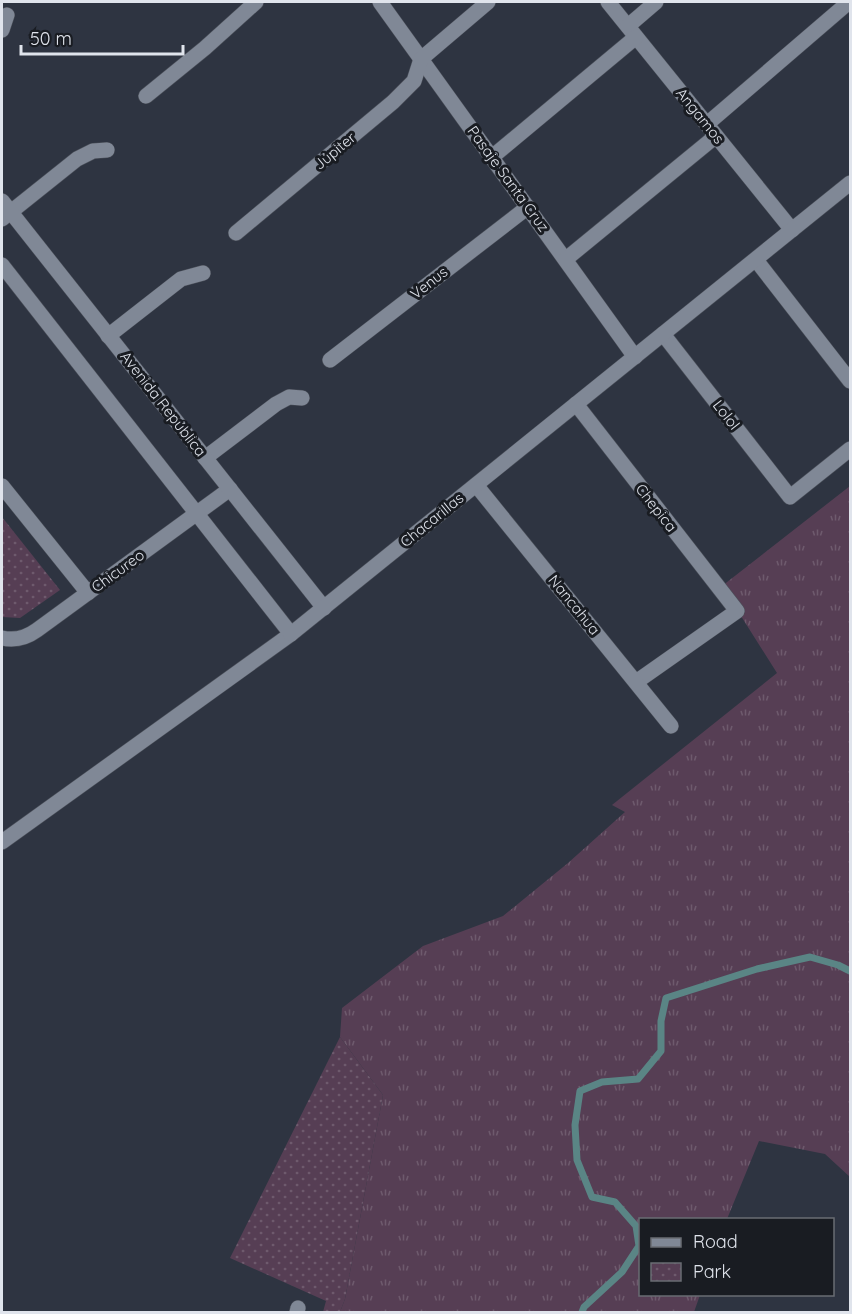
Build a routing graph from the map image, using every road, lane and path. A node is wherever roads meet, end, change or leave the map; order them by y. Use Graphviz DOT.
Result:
graph roads {
  1 [pos="256,2"];
  2 [pos="380,2"];
  3 [pos="488,2"];
  4 [pos="608,2"];
  5 [pos="656,2"];
  6 [pos="849,2"];
  7 [pos="8,15"];
  8 [pos="2,30"];
  9 [pos="632,31"];
  10 [pos="421,59"];
  11 [pos="146,96"];
  12 [pos="712,130"];
  13 [pos="107,150"];
  14 [pos="492,157"];
  15 [pos="850,183"];
  16 [pos="528,207"];
  17 [pos="4,211"];
  18 [pos="792,230"];
  19 [pos="236,232"];
  20 [pos="566,259"];
  21 [pos="756,260"];
  22 [pos="2,265"];
  23 [pos="203,273"];
  24 [pos="663,334"];
  25 [pos="108,336"];
  26 [pos="635,357"];
  27 [pos="330,360"];
  28 [pos="850,381"];
  29 [pos="302,398"];
  30 [pos="576,404"];
  31 [pos="850,449"];
  32 [pos="205,458"];
  33 [pos="476,485"];
  34 [pos="2,486"];
  35 [pos="230,489"];
  36 [pos="197,513"];
  37 [pos="88,593"];
  38 [pos="324,608"];
  39 [pos="291,634"];
  40 [pos="2,638"];
  41 [pos="636,682"];
  42 [pos="671,726"];
  43 [pos="2,842"];
  1 -- 11 [label="street"];
  2 -- 10 [label="street, Pasaje Santa Cruz"];
  3 -- 10 [label="street"];
  4 -- 9 [label="street, Angamos"];
  5 -- 9 [label="street"];
  6 -- 12 [label="street"];
  7 -- 8 [label="street"];
  9 -- 12 [label="street, Angamos"];
  9 -- 14 [label="street"];
  10 -- 14 [label="street, Pasaje Santa Cruz"];
  10 -- 19 [label="street, Júpiter"];
  12 -- 18 [label="street, Angamos"];
  12 -- 20 [label="street"];
  13 -- 17 [label="street"];
  14 -- 16 [label="street, Pasaje Santa Cruz"];
  15 -- 18 [label="street, Chacarillas"];
  16 -- 20 [label="street, Pasaje Santa Cruz"];
  16 -- 27 [label="street, Venus"];
  17 -- 25 [label="street, Avenida República"];
  18 -- 21 [label="street, Chacarillas"];
  20 -- 26 [label="street, Pasaje Santa Cruz"];
  21 -- 24 [label="street, Chacarillas"];
  21 -- 28 [label="street"];
  22 -- 36 [label="street"];
  23 -- 25 [label="street"];
  24 -- 26 [label="street, Chacarillas"];
  24 -- 31 [label="street, Lolol"];
  25 -- 32 [label="street, Avenida República"];
  26 -- 30 [label="street, Chacarillas"];
  29 -- 32 [label="street"];
  30 -- 33 [label="street, Chacarillas"];
  30 -- 41 [label="street, Chepica"];
  32 -- 35 [label="street, Avenida República"];
  33 -- 38 [label="street, Chacarillas"];
  33 -- 41 [label="street, Nancahua"];
  34 -- 37 [label="street"];
  35 -- 36 [label="street, Chicureo"];
  35 -- 38 [label="street, Avenida República"];
  36 -- 37 [label="street, Chicureo"];
  36 -- 39 [label="street"];
  37 -- 40 [label="street, Chicureo"];
  38 -- 39 [label="street, Chacarillas"];
  39 -- 43 [label="street, Chacarillas"];
  41 -- 42 [label="street, Nancahua"];
}
